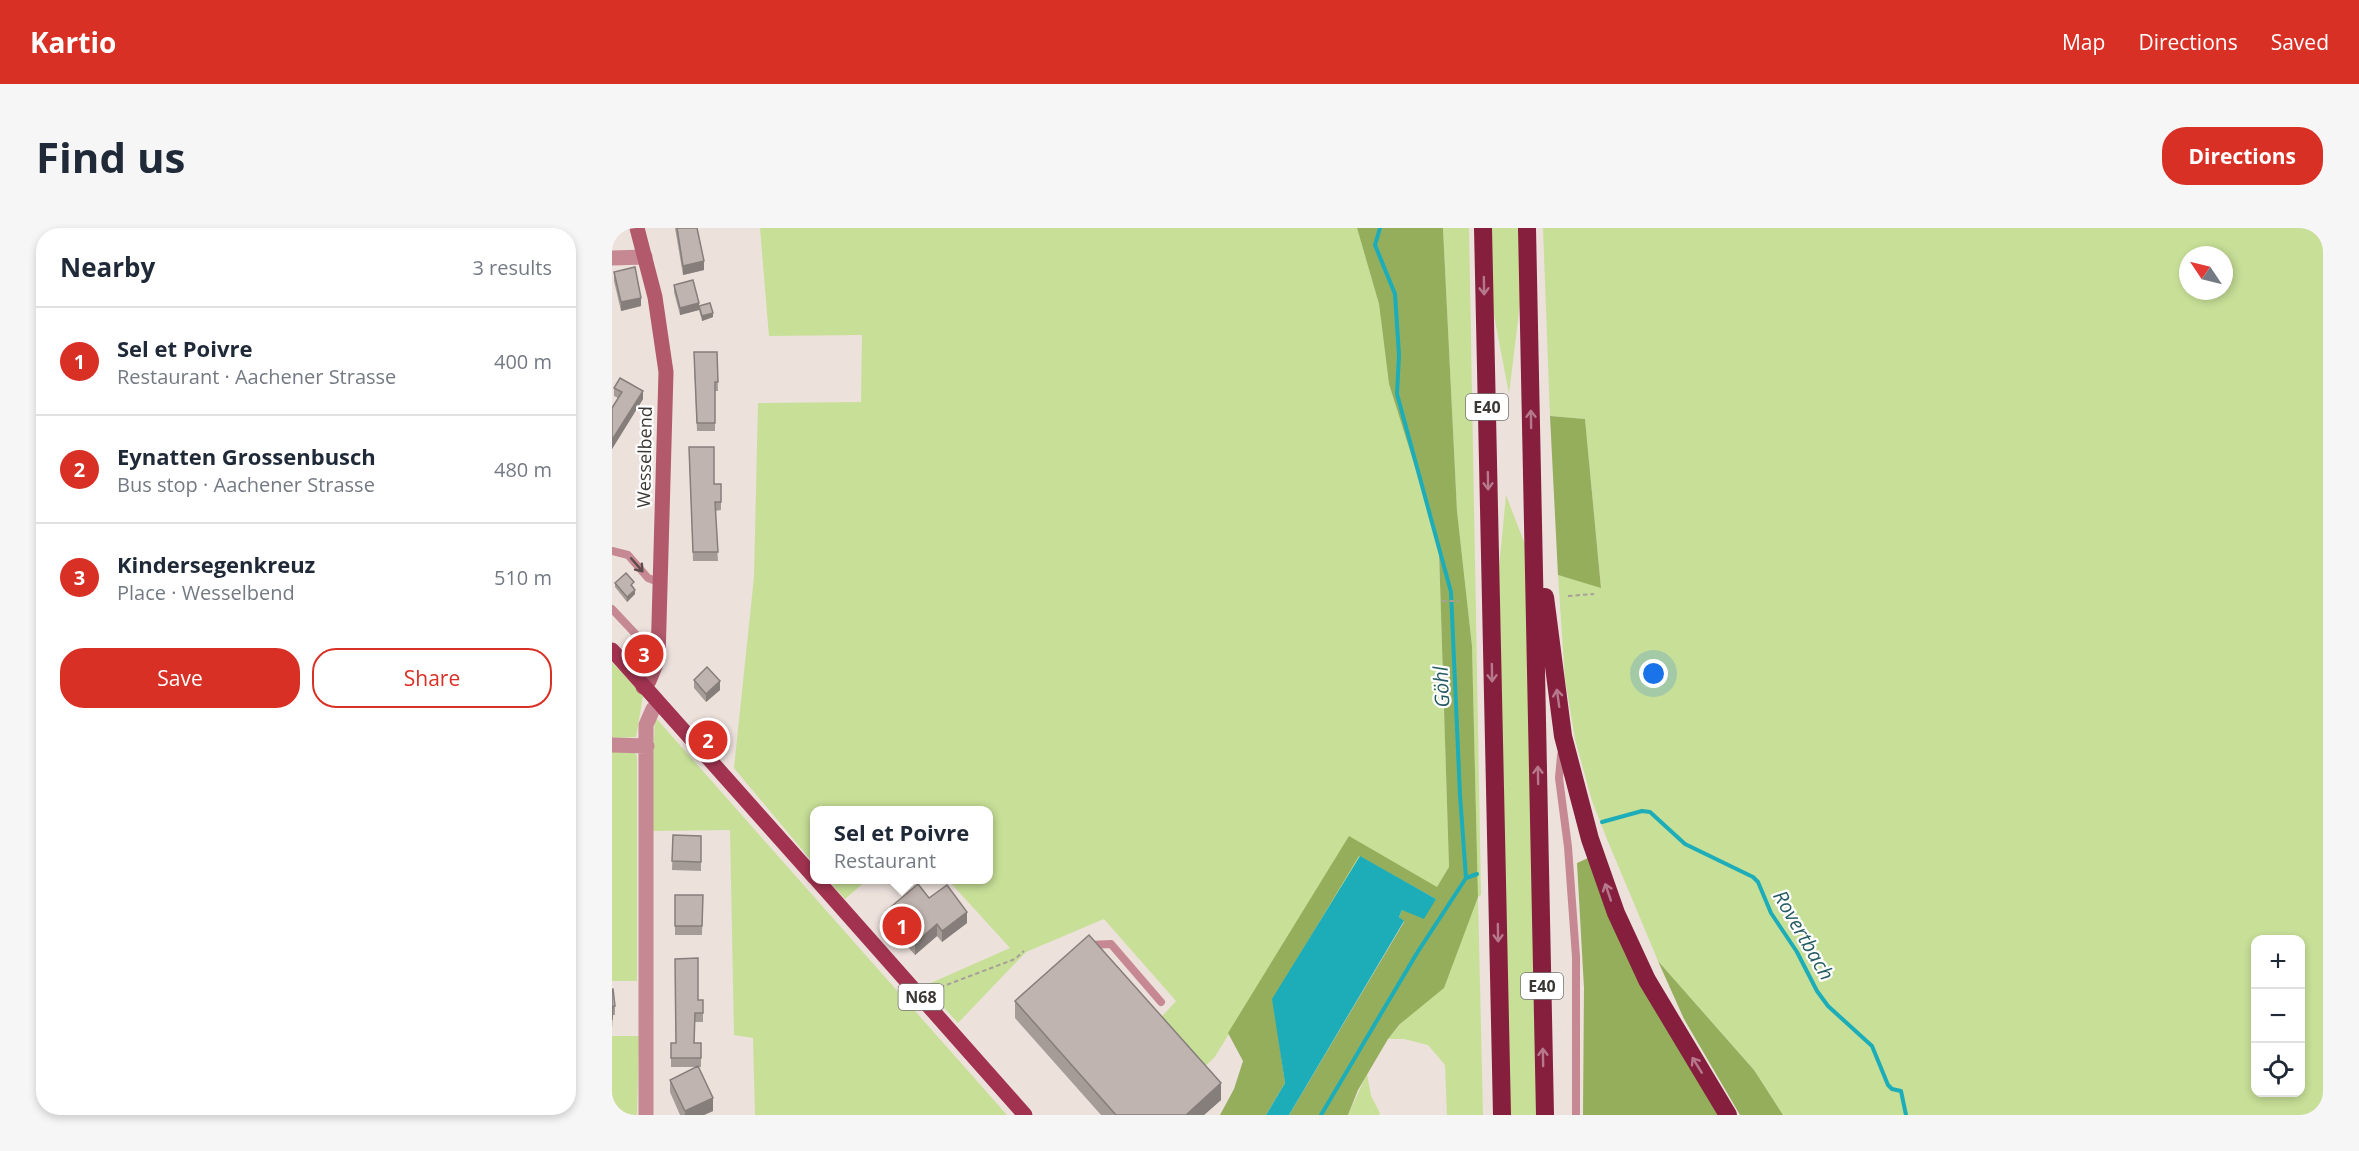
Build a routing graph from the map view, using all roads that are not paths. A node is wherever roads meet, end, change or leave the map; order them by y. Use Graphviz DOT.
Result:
graph roads {
  1 [pos="637,228"];
  2 [pos="1483,228"];
  3 [pos="1527,228"];
  4 [pos="645,257"];
  5 [pos="612,258"];
  6 [pos="612,551"];
  7 [pos="661,583"];
  8 [pos="612,609"];
  9 [pos="1541,613"];
  10 [pos="612,650"];
  11 [pos="658,659"];
  12 [pos="643,687"];
  13 [pos="659,704"];
  14 [pos="1563,736"];
  15 [pos="612,745"];
  16 [pos="646,746"];
  17 [pos="810,872"];
  18 [pos="820,884"];
  19 [pos="1083,946"];
  20 [pos="1161,1002"];
  21 [pos="646,1115"];
  22 [pos="1025,1115"];
  23 [pos="1502,1115"];
  24 [pos="1545,1115"];
  25 [pos="1576,1115"];
  26 [pos="1728,1115"];
  1 -- 4 [label="street, Wesselbend"];
  2 -- 23 [label="highway, E40, one-way"];
  9 -- 3 [label="highway, E40, one-way"];
  4 -- 5 [label="street"];
  4 -- 7 [label="street, Wesselbend"];
  6 -- 7 [label="lane, one-way"];
  7 -- 11 [label="street, Wesselbend"];
  8 -- 11 [label="lane"];
  14 -- 9 [label="highway, one-way"];
  24 -- 9 [label="highway, E40, one-way"];
  10 -- 12 [label="main road, N68"];
  11 -- 12 [label="street, Wesselbend"];
  12 -- 13 [label="main road, N68"];
  13 -- 16 [label="street"];
  13 -- 17 [label="main road, N68"];
  14 -- 25 [label="lane"];
  26 -- 14 [label="highway, one-way"];
  15 -- 16 [label="street"];
  16 -- 21 [label="street"];
  18 -- 22 [label="main road, N68"];
  19 -- 20 [label="lane"];
}
